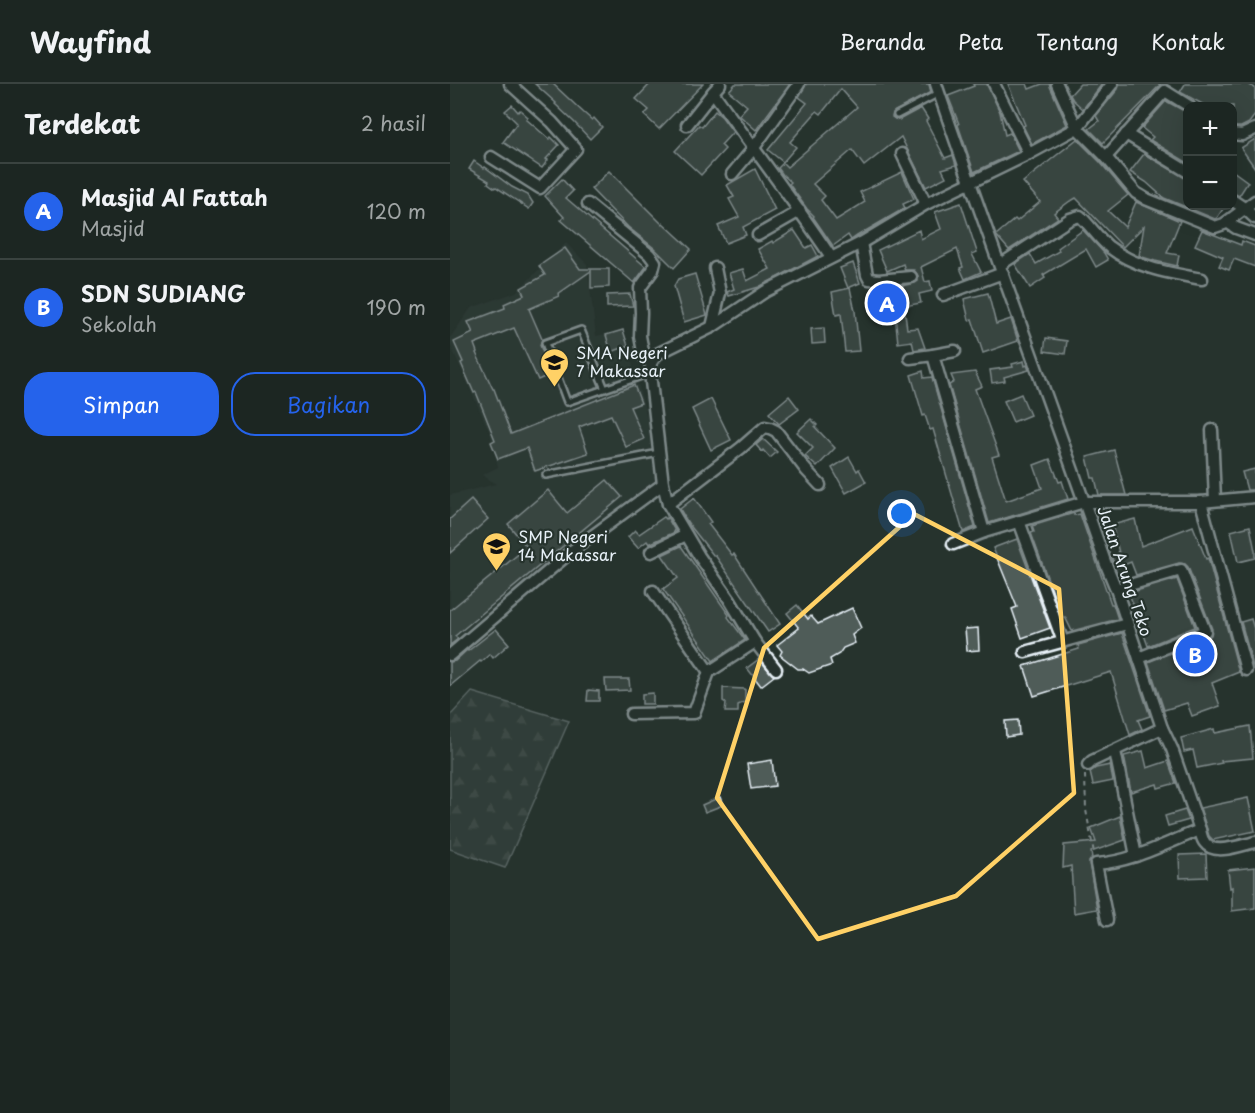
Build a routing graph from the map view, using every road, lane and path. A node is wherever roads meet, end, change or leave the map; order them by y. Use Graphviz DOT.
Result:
graph roads {
  1 [pos="510,84"];
  2 [pos="798,84"];
  3 [pos="994,84"];
  4 [pos="1057,84"];
  5 [pos="1112,84"];
  6 [pos="1168,87"];
  7 [pos="717,88"];
  8 [pos="937,88"];
  9 [pos="1185,102"];
  10 [pos="897,115"];
  11 [pos="687,125"];
  12 [pos="1077,128"];
  13 [pos="1255,129"];
  14 [pos="1126,134"];
  15 [pos="1237,134"];
  16 [pos="753,149"];
  17 [pos="902,154"];
  18 [pos="1029,154"];
  19 [pos="490,157"];
  20 [pos="1106,157"];
  21 [pos="1183,169"];
  22 [pos="732,174"];
  23 [pos="969,182"];
  24 [pos="1255,201"];
  25 [pos="1237,203"];
  26 [pos="588,204"];
  27 [pos="926,204"];
  28 [pos="1244,208"];
  29 [pos="800,211"];
  30 [pos="1255,218"];
  31 [pos="1227,222"];
  32 [pos="758,235"];
  33 [pos="1255,236"];
  34 [pos="861,243"];
  35 [pos="831,257"];
  36 [pos="715,268"];
  37 [pos="1001,269"];
  38 [pos="911,277"];
  39 [pos="1202,279"];
  40 [pos="943,295"];
  41 [pos="712,327"];
  42 [pos="955,351"];
  43 [pos="933,356"];
  44 [pos="910,358"];
  45 [pos="651,368"];
  46 [pos="605,389"];
  47 [pos="1212,430"];
  48 [pos="660,452"];
  49 [pos="546,475"];
  50 [pos="663,484"];
  51 [pos="820,485"];
  52 [pos="1255,497"];
  53 [pos="1215,500"];
  54 [pos="1084,502"];
  55 [pos="1201,502"];
  56 [pos="668,504"];
  57 [pos="1019,521"];
  58 [pos="984,532"];
  59 [pos="686,535"];
  60 [pos="953,544"];
  61 [pos="651,552"];
  62 [pos="1116,589"];
  63 [pos="653,591"];
  64 [pos="1127,624"];
  65 [pos="755,642"];
  66 [pos="1063,642"];
  67 [pos="1025,652"];
  68 [pos="450,655"];
  69 [pos="1139,658"];
  70 [pos="776,669"];
  71 [pos="1246,670"];
  72 [pos="709,672"];
  73 [pos="631,714"];
  74 [pos="1162,728"];
  75 [pos="1115,751"];
  76 [pos="1088,765"];
  77 [pos="1200,830"];
  78 [pos="1255,842"];
  79 [pos="1136,856"];
  80 [pos="1096,864"];
  81 [pos="1107,920"];
  1 -- 19 [label="street"];
  2 -- 16 [label="street"];
  3 -- 18 [label="street"];
  4 -- 12 [label="street"];
  5 -- 12 [label="street"];
  6 -- 9 [label="street"];
  6 -- 14 [label="street"];
  7 -- 11 [label="street"];
  7 -- 16 [label="street"];
  8 -- 10 [label="lane"];
  8 -- 23 [label="street, Jalan Arung Teko"];
  12 -- 18 [label="street"];
  12 -- 20 [label="street"];
  13 -- 15 [label="street"];
  14 -- 20 [label="street"];
  14 -- 21 [label="street"];
  16 -- 22 [label="street"];
  16 -- 29 [label="street"];
  17 -- 27 [label="street"];
  18 -- 23 [label="street"];
  20 -- 31 [label="street"];
  23 -- 27 [label="street"];
  23 -- 37 [label="street, Jalan Arung Teko"];
  24 -- 28 [label="street"];
  25 -- 28 [label="street"];
  26 -- 45 [label="street"];
  27 -- 34 [label="street"];
  28 -- 30 [label="street"];
  28 -- 31 [label="street"];
  29 -- 32 [label="street"];
  29 -- 35 [label="street"];
  31 -- 33 [label="street"];
  34 -- 35 [label="street"];
  34 -- 38 [label="street"];
  35 -- 41 [label="street"];
  36 -- 41 [label="street"];
  37 -- 39 [label="street"];
  37 -- 40 [label="street"];
  37 -- 54 [label="street, Jalan Arung Teko"];
  41 -- 45 [label="street"];
  42 -- 43 [label="street"];
  43 -- 44 [label="street"];
  43 -- 58 [label="street"];
  45 -- 46 [label="lane"];
  45 -- 48 [label="street"];
  46 -- 46 [label="lane"];
  47 -- 53 [label="street"];
  48 -- 49 [label="lane"];
  48 -- 50 [label="street"];
  50 -- 56 [label="street"];
  50 -- 68 [label="street"];
  51 -- 56 [label="street"];
  52 -- 53 [label="street"];
  53 -- 55 [label="street"];
  54 -- 55 [label="street"];
  54 -- 57 [label="street"];
  54 -- 62 [label="street, Jalan Arung Teko"];
  55 -- 71 [label="street"];
  56 -- 59 [label="street"];
  57 -- 58 [label="street"];
  57 -- 66 [label="street"];
  58 -- 60 [label="street"];
  59 -- 61 [label="street"];
  59 -- 65 [label="street"];
  62 -- 64 [label="street, Jalan Arung Teko"];
  62 -- 69 [label="street"];
  63 -- 72 [label="street"];
  64 -- 66 [label="street"];
  64 -- 69 [label="street, Jalan Arung Teko"];
  65 -- 70 [label="street"];
  65 -- 72 [label="street"];
  66 -- 67 [label="street"];
  69 -- 74 [label="street, Jalan Arung Teko"];
  72 -- 73 [label="street"];
  74 -- 75 [label="street"];
  74 -- 77 [label="street, Jalan Arung Teko"];
  75 -- 76 [label="street"];
  75 -- 79 [label="street"];
  76 -- 80 [label="path"];
  77 -- 78 [label="street"];
  77 -- 79 [label="street"];
  79 -- 80 [label="street"];
  80 -- 81 [label="street"];
}
